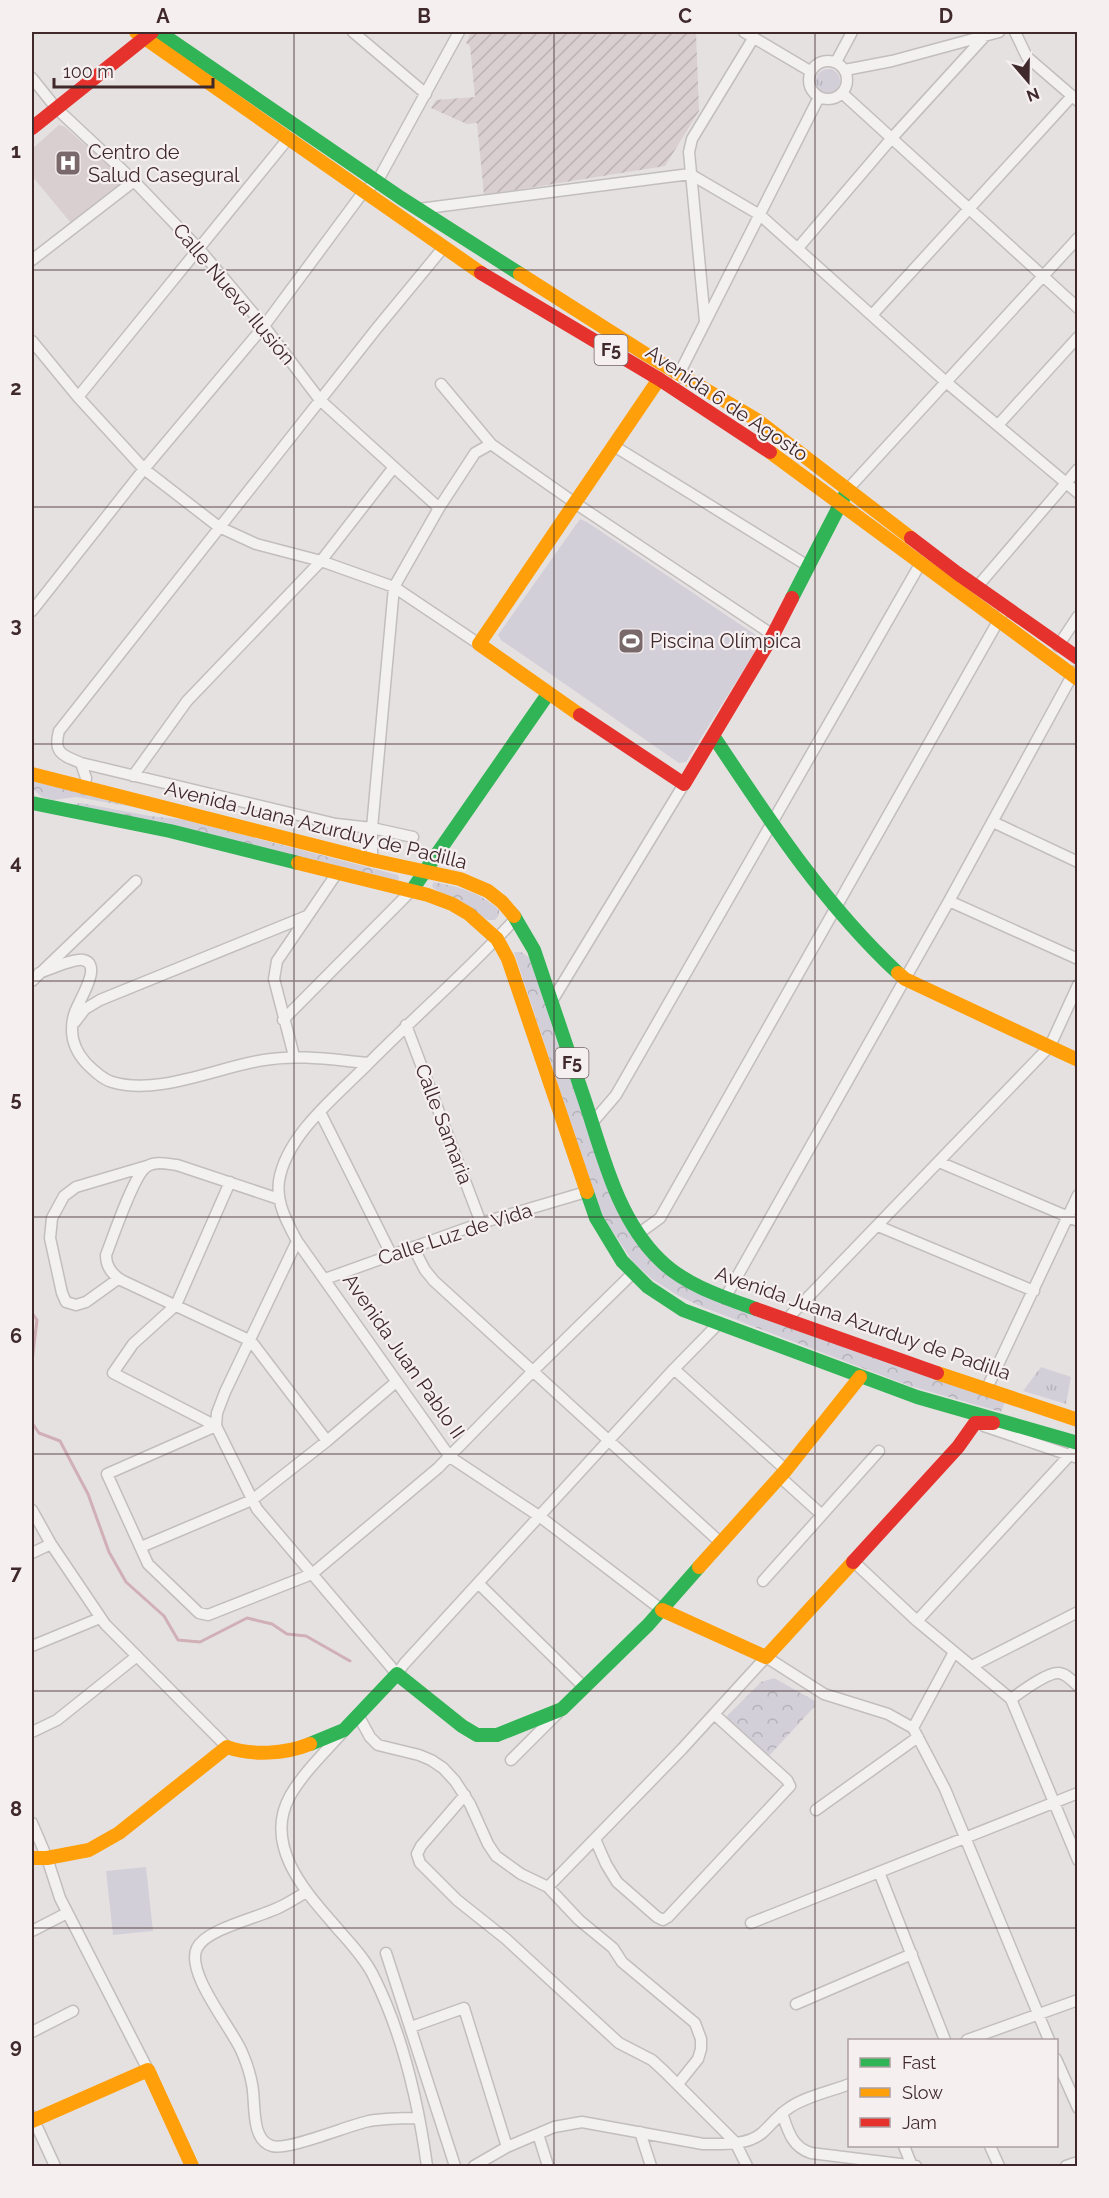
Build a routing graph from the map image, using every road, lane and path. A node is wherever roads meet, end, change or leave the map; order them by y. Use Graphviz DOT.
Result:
graph roads {
  1 [pos="159,32"];
  2 [pos="459,32"];
  3 [pos="852,32"];
  4 [pos="999,32"];
  5 [pos="1015,32"];
  6 [pos="359,33"];
  7 [pos="144,34"];
  8 [pos="749,34"];
  9 [pos="985,36"];
  10 [pos="836,62"];
  11 [pos="845,70"];
  12 [pos="810,71"];
  13 [pos="32,78"];
  14 [pos="842,93"];
  15 [pos="426,94"];
  16 [pos="819,97"];
  17 [pos="1075,99"];
  18 [pos="56,108"];
  19 [pos="32,128"];
  20 [pos="891,139"];
  21 [pos="287,140"];
  22 [pos="690,174"];
  23 [pos="134,181"];
  24 [pos="377,182"];
  25 [pos="364,191"];
  26 [pos="418,209"];
  27 [pos="969,209"];
  28 [pos="760,214"];
  29 [pos="1077,238"];
  30 [pos="443,248"];
  31 [pos="798,248"];
  32 [pos="200,250"];
  33 [pos="32,260"];
  34 [pos="1043,276"];
  35 [pos="1077,308"];
  36 [pos="872,315"];
  37 [pos="705,321"];
  38 [pos="264,326"];
  39 [pos="1077,337"];
  40 [pos="32,341"];
  41 [pos="679,374"];
  42 [pos="659,379"];
  43 [pos="946,381"];
  44 [pos="441,384"];
  45 [pos="673,387"];
  46 [pos="78,398"];
  47 [pos="320,399"];
  48 [pos="998,425"];
  49 [pos="491,444"];
  50 [pos="614,446"];
  51 [pos="394,467"];
  52 [pos="144,469"];
  53 [pos="1077,469"];
  54 [pos="1066,483"];
  55 [pos="848,489"];
  56 [pos="1077,493"];
  57 [pos="575,503"];
  58 [pos="840,504"];
  59 [pos="439,508"];
  60 [pos="219,527"];
  61 [pos="928,551"];
  62 [pos="321,561"];
  63 [pos="920,564"];
  64 [pos="808,566"];
  65 [pos="394,587"];
  66 [pos="977,587"];
  67 [pos="1006,608"];
  68 [pos="32,611"];
  69 [pos="1077,616"];
  70 [pos="998,622"];
  71 [pos="773,635"];
  72 [pos="479,644"];
  73 [pos="1058,646"];
  74 [pos="1077,658"];
  75 [pos="1075,674"];
  76 [pos="548,694"];
  77 [pos="714,737"];
  78 [pos="81,763"];
  79 [pos="32,774"];
  80 [pos="133,776"];
  81 [pos="684,784"];
  82 [pos="84,789"];
  83 [pos="33,804"];
  84 [pos="172,809"];
  85 [pos="993,822"];
  86 [pos="771,824"];
  87 [pos="372,828"];
  88 [pos="413,837"];
  89 [pos="372,860"];
  90 [pos="1077,862"];
  91 [pos="426,870"];
  92 [pos="337,873"];
  93 [pos="136,880"];
  94 [pos="412,890"];
  95 [pos="949,901"];
  96 [pos="836,908"];
  97 [pos="307,916"];
  98 [pos="516,918"];
  99 [pos="496,939"];
  100 [pos="1077,959"];
  101 [pos="35,977"];
  102 [pos="905,979"];
  103 [pos="1077,985"];
  104 [pos="552,1001"];
  105 [pos="283,1020"];
  106 [pos="73,1025"];
  107 [pos="406,1025"];
  108 [pos="1050,1047"];
  109 [pos="294,1056"];
  110 [pos="1077,1060"];
  111 [pos="369,1063"];
  112 [pos="320,1112"];
  113 [pos="592,1123"];
  114 [pos="939,1162"];
  115 [pos="150,1165"];
  116 [pos="230,1182"];
  117 [pos="586,1192"];
  118 [pos="1077,1195"];
  119 [pos="279,1198"];
  120 [pos="1073,1219"];
  121 [pos="481,1223"];
  122 [pos="878,1226"];
  123 [pos="638,1234"];
  124 [pos="297,1241"];
  125 [pos="413,1247"];
  126 [pos="391,1254"];
  127 [pos="633,1273"];
  128 [pos="118,1279"];
  129 [pos="325,1279"];
  130 [pos="1034,1291"];
  131 [pos="724,1298"];
  132 [pos="176,1305"];
  133 [pos="787,1319"];
  134 [pos="719,1323"];
  135 [pos="251,1341"];
  136 [pos="674,1369"];
  137 [pos="533,1371"];
  138 [pos="860,1377"];
  139 [pos="396,1382"];
  140 [pos="987,1388"];
  141 [pos="1014,1398"];
  142 [pos="1059,1413"];
  143 [pos="1077,1420"];
  144 [pos="1005,1422"];
  145 [pos="975,1423"];
  146 [pos="216,1426"];
  147 [pos="1051,1435"];
  148 [pos="609,1440"];
  149 [pos="327,1441"];
  150 [pos="1077,1444"];
  151 [pos="879,1451"];
  152 [pos="450,1457"];
  153 [pos="1073,1457"];
  154 [pos="783,1474"];
  155 [pos="252,1500"];
  156 [pos="32,1510"];
  157 [pos="822,1515"];
  158 [pos="539,1516"];
  159 [pos="721,1543"];
  160 [pos="51,1544"];
  161 [pos="141,1547"];
  162 [pos="32,1553"];
  163 [pos="853,1561"];
  164 [pos="312,1574"];
  165 [pos="763,1581"];
  166 [pos="478,1583"];
  167 [pos="662,1610"];
  168 [pos="1077,1612"];
  169 [pos="100,1618"];
  170 [pos="917,1621"];
  171 [pos="32,1646"];
  172 [pos="954,1652"];
  173 [pos="136,1656"];
  174 [pos="766,1657"];
  175 [pos="972,1666"];
  176 [pos="397,1674"];
  177 [pos="1077,1686"];
  178 [pos="584,1687"];
  179 [pos="1011,1699"];
  180 [pos="562,1709"];
  181 [pos="714,1714"];
  182 [pos="358,1715"];
  183 [pos="344,1730"];
  184 [pos="32,1732"];
  185 [pos="916,1732"];
  186 [pos="227,1747"];
  187 [pos="512,1760"];
  188 [pos="1077,1793"];
  189 [pos="465,1795"];
  190 [pos="1053,1803"];
  191 [pos="816,1810"];
  192 [pos="32,1823"];
  193 [pos="965,1838"];
  194 [pos="595,1839"];
  195 [pos="32,1858"];
  196 [pos="47,1858"];
  197 [pos="1077,1860"];
  198 [pos="879,1872"];
  199 [pos="548,1887"];
  200 [pos="306,1892"];
  201 [pos="67,1913"];
  202 [pos="751,1923"];
  203 [pos="32,1931"];
  204 [pos="386,1953"];
  205 [pos="912,1954"];
  206 [pos="1077,2000"];
  207 [pos="796,2004"];
  208 [pos="73,2011"];
  209 [pos="1038,2014"];
  210 [pos="411,2027"];
  211 [pos="32,2032"];
  212 [pos="945,2039"];
  213 [pos="970,2039"];
  214 [pos="1049,2039"];
  215 [pos="1058,2063"];
  216 [pos="148,2070"];
  217 [pos="678,2084"];
  218 [pos="848,2084"];
  219 [pos="1077,2108"];
  220 [pos="782,2113"];
  221 [pos="419,2118"];
  222 [pos="32,2119"];
  223 [pos="640,2132"];
  224 [pos="538,2134"];
  225 [pos="735,2142"];
  226 [pos="507,2147"];
  227 [pos="905,2147"];
  228 [pos="991,2147"];
  229 [pos="845,2162"];
  230 [pos="1077,2162"];
  231 [pos="56,2166"];
  232 [pos="192,2166"];
  233 [pos="427,2166"];
  234 [pos="455,2166"];
  235 [pos="474,2166"];
  236 [pos="548,2166"];
  237 [pos="651,2166"];
  238 [pos="747,2166"];
  239 [pos="913,2166"];
  240 [pos="999,2166"];
  241 [pos="1066,2166"];
  1 -- 24 [label="main road, Avenida 6 de Agosto / F5"];
  2 -- 15 [label="street"];
  3 -- 10 [label="street"];
  4 -- 9 [label="street"];
  5 -- 17 [label="street"];
  6 -- 15 [label="street"];
  7 -- 18 [label="main road"];
  7 -- 21 [label="main road, Avenida 6 de Agosto / F5"];
  8 -- 12 [label="street"];
  8 -- 22 [label="street"];
  9 -- 11 [label="street"];
  9 -- 20 [label="street"];
  10 -- 11 [label="street"];
  10 -- 12 [label="street"];
  11 -- 14 [label="street"];
  12 -- 16 [label="street"];
  13 -- 18 [label="street, Calle Nueva Ilusión"];
  14 -- 16 [label="street"];
  14 -- 20 [label="street"];
  15 -- 24 [label="street"];
  16 -- 28 [label="street"];
  17 -- 27 [label="street"];
  18 -- 19 [label="main road"];
  18 -- 23 [label="street, Calle Nueva Ilusión"];
  20 -- 27 [label="street"];
  20 -- 31 [label="street"];
  21 -- 25 [label="main road, Avenida 6 de Agosto / F5"];
  21 -- 32 [label="street"];
  22 -- 26 [label="street"];
  22 -- 28 [label="street"];
  22 -- 37 [label="street"];
  23 -- 32 [label="street, Calle Nueva Ilusión"];
  23 -- 33 [label="street"];
  24 -- 25 [label="street"];
  24 -- 26 [label="main road, Avenida 6 de Agosto / F5"];
  25 -- 30 [label="main road, Avenida 6 de Agosto / F5"];
  25 -- 38 [label="street"];
  26 -- 41 [label="main road, Avenida 6 de Agosto / F5"];
  27 -- 34 [label="street"];
  27 -- 36 [label="street"];
  28 -- 31 [label="street"];
  28 -- 37 [label="street"];
  29 -- 34 [label="street"];
  30 -- 42 [label="main road, Avenida 6 de Agosto / F5"];
  30 -- 47 [label="street"];
  31 -- 36 [label="street"];
  32 -- 38 [label="street, Calle Nueva Ilusión"];
  32 -- 46 [label="street"];
  34 -- 35 [label="street"];
  34 -- 43 [label="street"];
  36 -- 43 [label="street"];
  37 -- 41 [label="street"];
  38 -- 47 [label="street, Calle Nueva Ilusión"];
  38 -- 52 [label="street"];
  39 -- 48 [label="street"];
  40 -- 46 [label="street"];
  41 -- 45 [label="street"];
  41 -- 55 [label="main road, Avenida 6 de Agosto / F5"];
  42 -- 45 [label="main road, Avenida 6 de Agosto / F5"];
  42 -- 50 [label="main road"];
  43 -- 48 [label="street"];
  43 -- 55 [label="street"];
  44 -- 49 [label="street"];
  45 -- 58 [label="main road, Avenida 6 de Agosto / F5"];
  46 -- 52 [label="street"];
  47 -- 51 [label="street, Calle Nueva Ilusión"];
  47 -- 60 [label="street"];
  48 -- 54 [label="street"];
  49 -- 57 [label="street"];
  49 -- 59 [label="street"];
  50 -- 57 [label="main road"];
  50 -- 64 [label="street"];
  51 -- 59 [label="street, Calle Nueva Ilusión"];
  51 -- 62 [label="street"];
  52 -- 60 [label="street"];
  52 -- 68 [label="street"];
  53 -- 54 [label="street"];
  54 -- 56 [label="street"];
  54 -- 66 [label="street"];
  55 -- 58 [label="main road"];
  55 -- 61 [label="main road, Avenida 6 de Agosto / F5"];
  57 -- 71 [label="street"];
  57 -- 72 [label="main road"];
  58 -- 63 [label="main road, Avenida 6 de Agosto / F5"];
  58 -- 64 [label="main road"];
  59 -- 65 [label="street"];
  60 -- 62 [label="street"];
  60 -- 78 [label="street"];
  61 -- 63 [label="street"];
  61 -- 66 [label="main road, Avenida 6 de Agosto / F5"];
  62 -- 65 [label="street"];
  62 -- 80 [label="street"];
  63 -- 70 [label="main road, Avenida 6 de Agosto / F5"];
  63 -- 86 [label="street"];
  64 -- 71 [label="main road"];
  65 -- 72 [label="street"];
  65 -- 87 [label="street"];
  66 -- 67 [label="main road, Avenida 6 de Agosto / F5"];
  67 -- 70 [label="street"];
  67 -- 73 [label="main road, Avenida 6 de Agosto / F5"];
  69 -- 73 [label="street"];
  70 -- 75 [label="main road, Avenida 6 de Agosto / F5"];
  70 -- 96 [label="street"];
  71 -- 77 [label="main road"];
  72 -- 76 [label="main road"];
  73 -- 74 [label="main road, Avenida 6 de Agosto / F5"];
  75 -- 85 [label="street"];
  76 -- 81 [label="main road"];
  76 -- 91 [label="main road"];
  77 -- 81 [label="main road"];
  77 -- 86 [label="main road"];
  78 -- 80 [label="street"];
  78 -- 82 [label="street"];
  79 -- 82 [label="main road, Avenida Juana Azurduy de Padilla / F5"];
  80 -- 87 [label="street"];
  81 -- 104 [label="street"];
  82 -- 84 [label="main road, Avenida Juana Azurduy de Padilla / F5"];
  83 -- 84 [label="main road"];
  83 -- 92 [label="main road, Avenida Juana Azurduy de Padilla / F5"];
  84 -- 89 [label="main road, Avenida Juana Azurduy de Padilla / F5"];
  85 -- 90 [label="street"];
  85 -- 95 [label="street"];
  86 -- 96 [label="main road"];
  86 -- 113 [label="street"];
  87 -- 88 [label="street"];
  87 -- 89 [label="street"];
  89 -- 91 [label="main road, Avenida Juana Azurduy de Padilla / F5"];
  91 -- 94 [label="main road"];
  91 -- 98 [label="main road, Avenida Juana Azurduy de Padilla / F5"];
  92 -- 94 [label="main road, Avenida Juana Azurduy de Padilla / F5"];
  92 -- 97 [label="street"];
  93 -- 101 [label="street"];
  94 -- 99 [label="main road, Avenida Juana Azurduy de Padilla / F5"];
  94 -- 105 [label="street"];
  95 -- 100 [label="street"];
  95 -- 102 [label="street"];
  96 -- 102 [label="main road"];
  96 -- 123 [label="street"];
  97 -- 105 [label="street"];
  97 -- 106 [label="street"];
  98 -- 99 [label="street, Avenida Juan Pablo II"];
  98 -- 104 [label="main road, Avenida Juana Azurduy de Padilla / F5"];
  99 -- 107 [label="street, Avenida Juan Pablo II"];
  99 -- 117 [label="main road, Avenida Juana Azurduy de Padilla / F5"];
  101 -- 106 [label="street"];
  102 -- 108 [label="main road"];
  102 -- 131 [label="street"];
  103 -- 108 [label="street"];
  104 -- 113 [label="main road, Avenida Juana Azurduy de Padilla / F5"];
  105 -- 109 [label="street"];
  106 -- 109 [label="street"];
  107 -- 111 [label="street, Avenida Juan Pablo II"];
  107 -- 121 [label="street, Calle Samaria"];
  108 -- 110 [label="main road"];
  108 -- 114 [label="street"];
  109 -- 111 [label="street"];
  111 -- 112 [label="street, Avenida Juan Pablo II"];
  112 -- 119 [label="street, Avenida Juan Pablo II"];
  112 -- 126 [label="street"];
  113 -- 123 [label="main road, Avenida Juana Azurduy de Padilla / F5"];
  114 -- 120 [label="street"];
  114 -- 122 [label="street"];
  115 -- 116 [label="street"];
  115 -- 128 [label="street"];
  115 -- 128 [label="street"];
  116 -- 119 [label="street"];
  116 -- 132 [label="street"];
  117 -- 121 [label="street, Calle Luz de Vida"];
  117 -- 127 [label="main road, Avenida Juana Azurduy de Padilla / F5"];
  118 -- 120 [label="street"];
  119 -- 124 [label="street, Avenida Juan Pablo II"];
  120 -- 130 [label="street"];
  121 -- 125 [label="street, Calle Luz de Vida"];
  122 -- 130 [label="street"];
  122 -- 133 [label="street"];
  123 -- 131 [label="main road, Avenida Juana Azurduy de Padilla / F5"];
  124 -- 129 [label="street, Avenida Juan Pablo II"];
  124 -- 135 [label="street"];
  125 -- 126 [label="street, Calle Luz de Vida"];
  125 -- 137 [label="street"];
  126 -- 129 [label="street, Calle Luz de Vida"];
  127 -- 134 [label="main road, Avenida Juana Azurduy de Padilla / F5"];
  127 -- 137 [label="street"];
  128 -- 132 [label="street"];
  129 -- 139 [label="street, Avenida Juan Pablo II"];
  130 -- 140 [label="street"];
  131 -- 133 [label="main road, Avenida Juana Azurduy de Padilla / F5"];
  132 -- 135 [label="street"];
  132 -- 146 [label="street"];
  133 -- 140 [label="main road, Avenida Juana Azurduy de Padilla / F5"];
  134 -- 136 [label="street"];
  134 -- 138 [label="main road, Avenida Juana Azurduy de Padilla / F5"];
  135 -- 146 [label="street"];
  135 -- 149 [label="street"];
  136 -- 148 [label="street"];
  136 -- 154 [label="street"];
  137 -- 148 [label="street"];
  137 -- 152 [label="street"];
  138 -- 144 [label="main road, Avenida Juana Azurduy de Padilla / F5"];
  138 -- 154 [label="main road"];
  139 -- 149 [label="street"];
  139 -- 152 [label="street, Avenida Juan Pablo II"];
  140 -- 141 [label="main road, Avenida Juana Azurduy de Padilla / F5"];
  141 -- 142 [label="main road, Avenida Juana Azurduy de Padilla / F5"];
  141 -- 144 [label="main road"];
  142 -- 143 [label="main road, Avenida Juana Azurduy de Padilla / F5"];
  142 -- 147 [label="main road"];
  144 -- 145 [label="main road"];
  144 -- 147 [label="main road, Avenida Juana Azurduy de Padilla / F5"];
  145 -- 153 [label="street"];
  145 -- 163 [label="main road"];
  146 -- 155 [label="street"];
  146 -- 161 [label="street"];
  147 -- 150 [label="main road, Avenida Juana Azurduy de Padilla / F5"];
  148 -- 158 [label="street"];
  148 -- 159 [label="street"];
  149 -- 155 [label="street"];
  150 -- 153 [label="street"];
  151 -- 157 [label="street"];
  152 -- 158 [label="street, Avenida Juan Pablo II"];
  152 -- 164 [label="street"];
  153 -- 170 [label="street"];
  154 -- 157 [label="street"];
  154 -- 159 [label="main road"];
  155 -- 161 [label="street"];
  155 -- 164 [label="street"];
  156 -- 160 [label="street"];
  157 -- 165 [label="street"];
  158 -- 166 [label="street"];
  158 -- 167 [label="street, Avenida Juan Pablo II"];
  159 -- 167 [label="main road"];
  160 -- 162 [label="street"];
  160 -- 169 [label="street"];
  161 -- 164 [label="street"];
  163 -- 170 [label="street"];
  163 -- 174 [label="main road"];
  164 -- 176 [label="street"];
  166 -- 176 [label="street"];
  166 -- 178 [label="street"];
  167 -- 174 [label="main road, Avenida Juan Pablo II"];
  167 -- 178 [label="main road"];
  168 -- 175 [label="street"];
  169 -- 171 [label="street"];
  169 -- 173 [label="street"];
  170 -- 172 [label="street"];
  172 -- 175 [label="street"];
  172 -- 185 [label="street"];
  173 -- 184 [label="street"];
  173 -- 186 [label="street"];
  174 -- 181 [label="street"];
  174 -- 185 [label="street, Avenida Juan Pablo II"];
  175 -- 179 [label="street"];
  176 -- 180 [label="main road"];
  176 -- 182 [label="main road"];
  177 -- 179 [label="street"];
  178 -- 180 [label="main road"];
  179 -- 190 [label="street"];
  180 -- 187 [label="street"];
  181 -- 194 [label="street"];
  181 -- 194 [label="street"];
  182 -- 183 [label="main road"];
  182 -- 189 [label="street"];
  183 -- 186 [label="main road"];
  183 -- 200 [label="street"];
  185 -- 191 [label="street"];
  185 -- 193 [label="street"];
  186 -- 196 [label="main road"];
  188 -- 190 [label="street"];
  189 -- 199 [label="street"];
  189 -- 217 [label="street"];
  190 -- 193 [label="street"];
  190 -- 197 [label="street"];
  192 -- 196 [label="street"];
  193 -- 198 [label="street"];
  193 -- 209 [label="street"];
  194 -- 199 [label="street"];
  195 -- 196 [label="main road"];
  196 -- 201 [label="street"];
  198 -- 202 [label="street"];
  198 -- 205 [label="street"];
  199 -- 217 [label="street"];
  200 -- 221 [label="street"];
  200 -- 221 [label="street"];
  201 -- 203 [label="street"];
  201 -- 216 [label="street"];
  204 -- 210 [label="street"];
  205 -- 207 [label="street"];
  205 -- 212 [label="street"];
  206 -- 209 [label="street"];
  208 -- 211 [label="street"];
  209 -- 213 [label="street"];
  209 -- 214 [label="street"];
  210 -- 226 [label="street"];
  210 -- 234 [label="street"];
  215 -- 219 [label="street"];
  216 -- 222 [label="main road"];
  216 -- 232 [label="main road"];
  217 -- 225 [label="street"];
  218 -- 220 [label="street"];
  220 -- 225 [label="street"];
  220 -- 229 [label="street"];
  221 -- 233 [label="street"];
  222 -- 231 [label="street"];
  223 -- 224 [label="street"];
  223 -- 225 [label="street"];
  223 -- 237 [label="street"];
  224 -- 226 [label="street"];
  224 -- 236 [label="street"];
  225 -- 238 [label="street"];
  226 -- 235 [label="street"];
  227 -- 239 [label="street"];
  228 -- 240 [label="street"];
  229 -- 239 [label="street"];
  230 -- 241 [label="street"];
}
